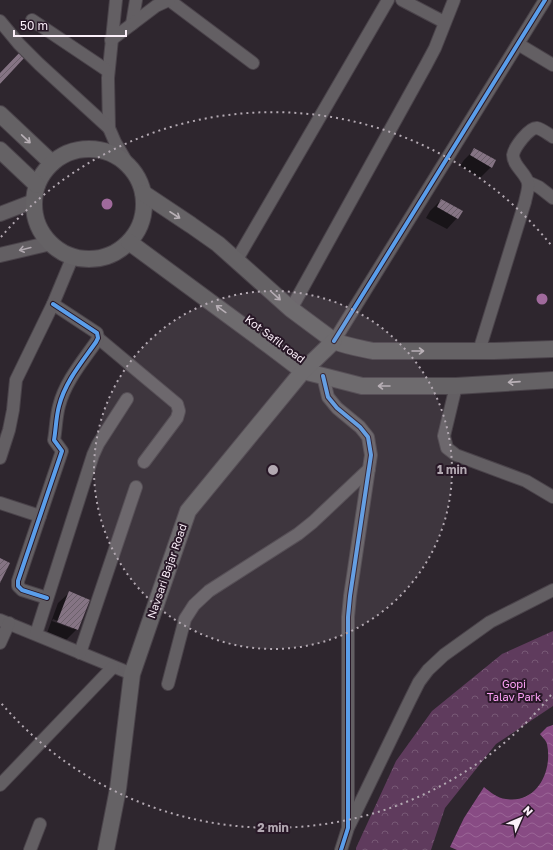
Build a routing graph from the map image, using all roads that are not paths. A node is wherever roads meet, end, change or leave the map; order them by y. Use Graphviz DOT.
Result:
graph roads {
  1 [pos="116,0"];
  2 [pos="136,0"];
  3 [pos="169,0"];
  4 [pos="388,0"];
  5 [pos="402,0"];
  6 [pos="454,0"];
  7 [pos="545,0"];
  8 [pos="32,20"];
  9 [pos="0,21"];
  10 [pos="444,22"];
  11 [pos="132,24"];
  12 [pos="111,40"];
  13 [pos="518,44"];
  14 [pos="253,63"];
  15 [pos="553,65"];
  16 [pos="108,71"];
  17 [pos="0,114"];
  18 [pos="109,128"];
  19 [pos="553,137"];
  20 [pos="0,150"];
  21 [pos="52,163"];
  22 [pos="129,166"];
  23 [pos="528,182"];
  24 [pos="36,193"];
  25 [pos="143,193"];
  26 [pos="553,198"];
  27 [pos="0,214"];
  28 [pos="129,242"];
  29 [pos="50,243"];
  30 [pos="0,255"];
  31 [pos="73,256"];
  32 [pos="236,261"];
  33 [pos="54,304"];
  34 [pos="291,309"];
  35 [pos="98,338"];
  36 [pos="334,341"];
  37 [pos="553,349"];
  38 [pos="479,351"];
  39 [pos="303,371"];
  40 [pos="323,376"];
  41 [pos="553,380"];
  42 [pos="456,386"];
  43 [pos="127,399"];
  44 [pos="0,458"];
  45 [pos="144,462"];
  46 [pos="369,468"];
  47 [pos="136,487"];
  48 [pos="553,497"];
  49 [pos="0,503"];
  50 [pos="40,516"];
  51 [pos="553,590"];
  52 [pos="47,598"];
  53 [pos="4,621"];
  54 [pos="36,634"];
  55 [pos="0,643"];
  56 [pos="80,653"];
  57 [pos="113,667"];
  58 [pos="132,674"];
  59 [pos="168,684"];
  60 [pos="0,785"];
  61 [pos="40,824"];
  62 [pos="348,828"];
  63 [pos="30,850"];
  64 [pos="106,850"];
  65 [pos="341,850"];
  1 -- 12 [label="street"];
  2 -- 11 [label="street"];
  3 -- 11 [label="street"];
  3 -- 14 [label="street"];
  4 -- 32 [label="street"];
  5 -- 10 [label="street"];
  6 -- 10 [label="street"];
  7 -- 13 [label="street"];
  8 -- 16 [label="street"];
  9 -- 18 [label="street"];
  10 -- 34 [label="street"];
  11 -- 12 [label="street"];
  12 -- 16 [label="street"];
  13 -- 15 [label="street"];
  13 -- 36 [label="street"];
  16 -- 18 [label="street"];
  17 -- 21 [label="main road, one-way"];
  18 -- 22 [label="street"];
  19 -- 23 [label="street"];
  20 -- 24 [label="main road"];
  21 -- 22 [label="main road"];
  21 -- 24 [label="main road"];
  22 -- 25 [label="main road"];
  23 -- 26 [label="street"];
  23 -- 38 [label="street"];
  24 -- 27 [label="street"];
  24 -- 29 [label="main road"];
  25 -- 28 [label="main road"];
  25 -- 32 [label="main road, one-way"];
  28 -- 31 [label="main road"];
  39 -- 28 [label="main road, Kot Safil road, one-way"];
  29 -- 30 [label="street, one-way"];
  29 -- 31 [label="main road"];
  31 -- 33 [label="street"];
  32 -- 34 [label="main road, one-way"];
  33 -- 35 [label="street"];
  33 -- 44 [label="street"];
  34 -- 36 [label="main road"];
  35 -- 45 [label="street"];
  35 -- 50 [label="street"];
  36 -- 38 [label="main road, one-way"];
  36 -- 39 [label="main road, Navsari Bajar Road"];
  37 -- 38 [label="main road"];
  39 -- 40 [label="main road, Kot Safil road"];
  39 -- 58 [label="main road, Navsari Bajar Road"];
  42 -- 40 [label="main road, Kot Safil road, one-way"];
  40 -- 46 [label="street"];
  41 -- 42 [label="main road, Kot Safil road, one-way"];
  42 -- 48 [label="street"];
  43 -- 52 [label="street"];
  46 -- 59 [label="street"];
  46 -- 62 [label="street"];
  47 -- 56 [label="street"];
  49 -- 50 [label="street"];
  50 -- 52 [label="street"];
  51 -- 62 [label="street"];
  52 -- 54 [label="street"];
  53 -- 54 [label="street"];
  53 -- 55 [label="street"];
  54 -- 56 [label="street"];
  56 -- 57 [label="street"];
  57 -- 58 [label="street"];
  57 -- 60 [label="street"];
  58 -- 64 [label="main road, Navsari Bajar Road"];
  61 -- 63 [label="street"];
  62 -- 65 [label="street"];
}
